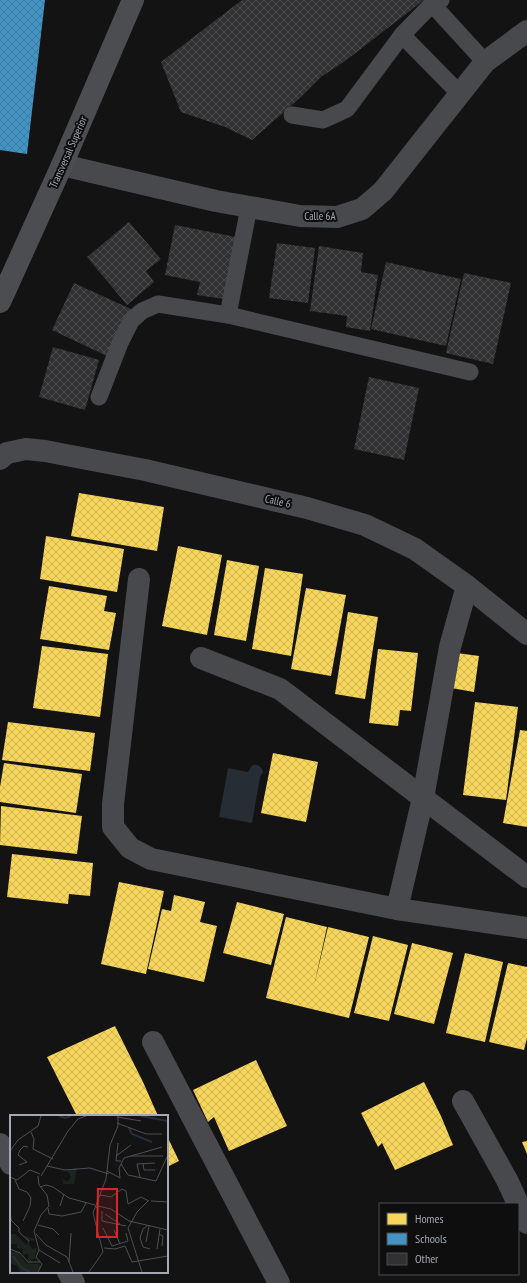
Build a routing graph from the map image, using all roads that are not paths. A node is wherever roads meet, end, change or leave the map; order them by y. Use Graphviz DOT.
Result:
graph roads {
  1 [pos="133,0"];
  2 [pos="437,2"];
  3 [pos="527,31"];
  4 [pos="402,35"];
  5 [pos="485,62"];
  6 [pos="460,94"];
  7 [pos="292,116"];
  8 [pos="62,165"];
  9 [pos="249,207"];
  10 [pos="0,302"];
  11 [pos="228,315"];
  12 [pos="470,372"];
  13 [pos="99,397"];
  14 [pos="0,459"];
  15 [pos="139,579"];
  16 [pos="467,586"];
  17 [pos="527,634"];
  18 [pos="201,658"];
  19 [pos="423,798"];
  20 [pos="527,877"];
  21 [pos="398,909"];
  22 [pos="527,928"];
  23 [pos="153,1042"];
  24 [pos="463,1101"];
  25 [pos="0,1144"];
  26 [pos="10,1162"];
  27 [pos="518,1203"];
  28 [pos="519,1206"];
  29 [pos="527,1223"];
  30 [pos="69,1273"];
  31 [pos="74,1283"];
  32 [pos="279,1283"];
  1 -- 8 [label="main road, Transversal Superior"];
  2 -- 4 [label="lane"];
  2 -- 5 [label="lane"];
  3 -- 5 [label="street, Calle 6A"];
  4 -- 6 [label="lane"];
  4 -- 7 [label="lane"];
  5 -- 6 [label="street, Calle 6A"];
  6 -- 9 [label="street, Calle 6A"];
  8 -- 9 [label="street, Calle 6A"];
  8 -- 10 [label="main road, Transversal Superior"];
  9 -- 11 [label="lane"];
  11 -- 12 [label="lane"];
  11 -- 13 [label="lane"];
  14 -- 16 [label="street, Calle 6"];
  15 -- 21 [label="street"];
  16 -- 17 [label="street, Calle 6"];
  16 -- 19 [label="street"];
  18 -- 19 [label="street"];
  19 -- 20 [label="street"];
  19 -- 21 [label="street"];
  21 -- 22 [label="street"];
  23 -- 32 [label="street"];
  24 -- 27 [label="street"];
  25 -- 26 [label="main road"];
  28 -- 29 [label="street"];
  30 -- 31 [label="main road"];
}
